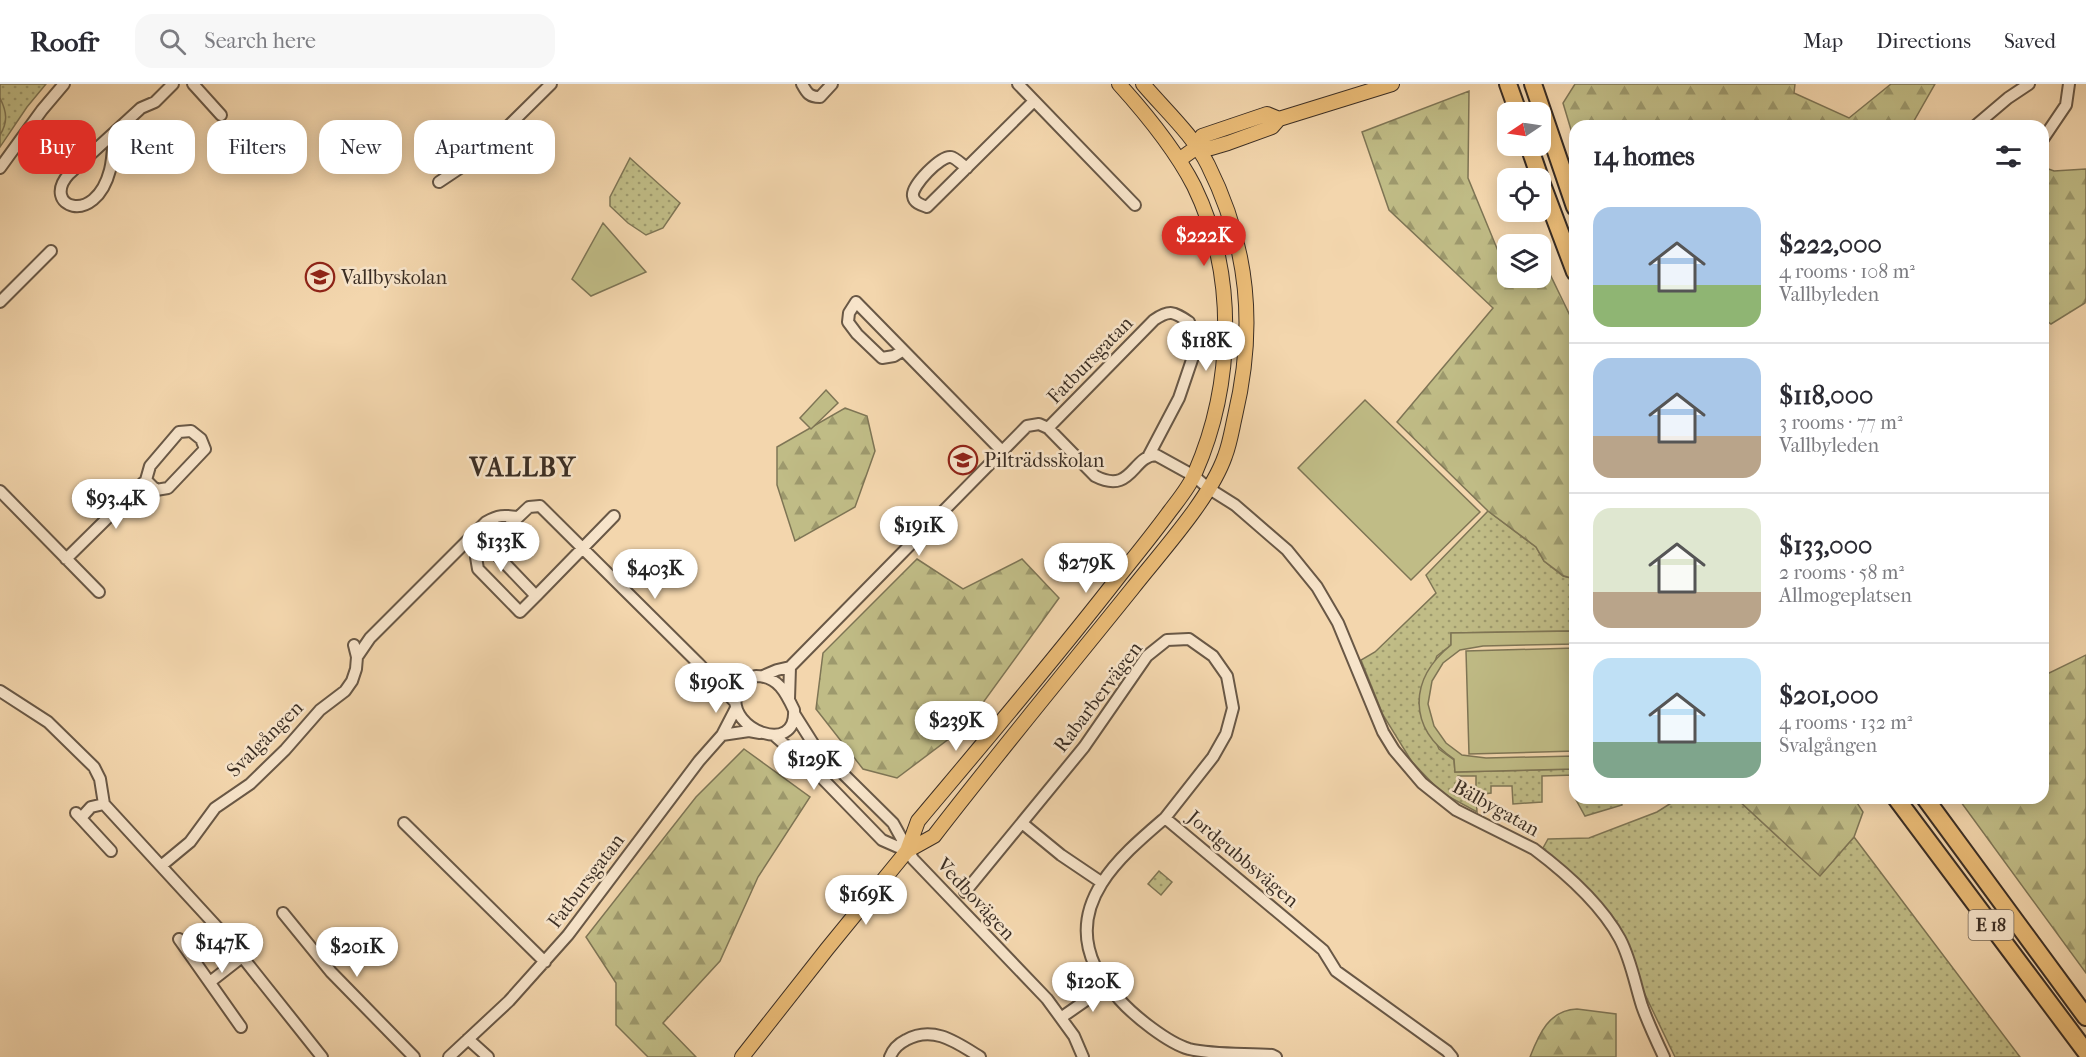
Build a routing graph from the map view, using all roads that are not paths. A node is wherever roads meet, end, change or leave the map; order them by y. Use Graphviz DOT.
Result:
graph roads {
  1 [pos="64,84"];
  2 [pos="173,84"];
  3 [pos="193,84"];
  4 [pos="551,84"];
  5 [pos="802,84"];
  6 [pos="832,84"];
  7 [pos="1018,84"];
  8 [pos="1119,84"];
  9 [pos="1143,84"];
  10 [pos="1392,84"];
  11 [pos="1508,84"];
  12 [pos="1533,84"];
  13 [pos="2029,84"];
  14 [pos="2069,84"];
  15 [pos="1034,101"];
  16 [pos="1514,102"];
  17 [pos="221,115"];
  18 [pos="1278,119"];
  19 [pos="128,120"];
  20 [pos="1982,120"];
  21 [pos="2049,131"];
  22 [pos="114,133"];
  23 [pos="1228,143"];
  24 [pos="1197,147"];
  25 [pos="1179,160"];
  26 [pos="0,168"];
  27 [pos="967,168"];
  28 [pos="1213,177"];
  29 [pos="439,182"];
  30 [pos="1569,189"];
  31 [pos="1135,206"];
  32 [pos="1551,208"];
  33 [pos="51,251"];
  34 [pos="1569,256"];
  35 [pos="0,302"];
  36 [pos="904,352"];
  37 [pos="1048,428"];
  38 [pos="1002,450"];
  39 [pos="1149,455"];
  40 [pos="1194,476"];
  41 [pos="146,480"];
  42 [pos="1208,488"];
  43 [pos="0,491"];
  44 [pos="614,516"];
  45 [pos="517,517"];
  46 [pos="495,538"];
  47 [pos="583,548"];
  48 [pos="66,559"];
  49 [pos="99,592"];
  50 [pos="536,596"];
  51 [pos="354,645"];
  52 [pos="357,657"];
  53 [pos="790,667"];
  54 [pos="706,671"];
  55 [pos="763,676"];
  56 [pos="749,679"];
  57 [pos="0,691"];
  58 [pos="789,699"];
  59 [pos="735,705"];
  60 [pos="795,715"];
  61 [pos="722,735"];
  62 [pos="770,735"];
  63 [pos="104,804"];
  64 [pos="1900,804"];
  65 [pos="1929,804"];
  66 [pos="1165,818"];
  67 [pos="404,823"];
  68 [pos="1022,823"];
  69 [pos="111,851"];
  70 [pos="907,851"];
  71 [pos="161,866"];
  72 [pos="1101,882"];
  73 [pos="965,892"];
  74 [pos="283,913"];
  75 [pos="179,939"];
  76 [pos="242,957"];
  77 [pos="545,962"];
  78 [pos="210,982"];
  79 [pos="1108,986"];
  80 [pos="1062,1017"];
  81 [pos="2086,1017"];
  82 [pos="241,1027"];
  83 [pos="468,1038"];
  84 [pos="2086,1052"];
  85 [pos="322,1057"];
  86 [pos="414,1057"];
  87 [pos="449,1057"];
  88 [pos="488,1057"];
  89 [pos="742,1057"];
  90 [pos="890,1057"];
  91 [pos="980,1057"];
  92 [pos="1083,1057"];
  93 [pos="1276,1057"];
  94 [pos="1452,1057"];
  95 [pos="1664,1057"];
  1 -- 26 [label="street"];
  2 -- 19 [label="street"];
  3 -- 17 [label="street"];
  4 -- 29 [label="street"];
  5 -- 6 [label="street"];
  7 -- 15 [label="street"];
  8 -- 25 [label="main road"];
  9 -- 24 [label="main road"];
  10 -- 18 [label="main road"];
  11 -- 16 [label="highway"];
  12 -- 30 [label="highway"];
  13 -- 20 [label="street"];
  14 -- 21 [label="street"];
  15 -- 27 [label="street"];
  15 -- 31 [label="street"];
  18 -- 23 [label="main road"];
  18 -- 24 [label="main road"];
  22 -- 22 [label="street"];
  23 -- 24 [label="main road"];
  23 -- 28 [label="main road"];
  24 -- 25 [label="main road"];
  24 -- 28 [label="main road"];
  25 -- 40 [label="main road"];
  27 -- 27 [label="street"];
  28 -- 42 [label="main road"];
  32 -- 34 [label="highway"];
  33 -- 35 [label="street"];
  36 -- 36 [label="street"];
  36 -- 38 [label="street"];
  37 -- 38 [label="street, Fatbursgatan"];
  37 -- 39 [label="street, Fatbursgatan"];
  37 -- 39 [label="street, Fatbursgatan"];
  38 -- 53 [label="street, Fatbursgatan"];
  39 -- 40 [label="street"];
  40 -- 42 [label="street"];
  40 -- 70 [label="main road"];
  41 -- 41 [label="street"];
  41 -- 48 [label="street"];
  42 -- 70 [label="main road"];
  42 -- 95 [label="street, Bälbygatan"];
  43 -- 48 [label="street"];
  44 -- 47 [label="street"];
  45 -- 46 [label="street"];
  45 -- 47 [label="street"];
  45 -- 52 [label="street, Svalgången"];
  46 -- 50 [label="street"];
  46 -- 50 [label="street"];
  47 -- 50 [label="street"];
  47 -- 54 [label="street"];
  48 -- 49 [label="street"];
  51 -- 52 [label="street, Svalgången"];
  52 -- 71 [label="street, Svalgången"];
  53 -- 55 [label="street, Fatbursgatan"];
  53 -- 58 [label="street"];
  54 -- 56 [label="street"];
  54 -- 59 [label="street"];
  55 -- 56 [label="street"];
  55 -- 58 [label="street"];
  56 -- 59 [label="street"];
  57 -- 63 [label="street"];
  58 -- 60 [label="street"];
  59 -- 61 [label="street, Fatbursgatan"];
  59 -- 62 [label="street"];
  60 -- 62 [label="street"];
  60 -- 70 [label="street"];
  61 -- 62 [label="street"];
  61 -- 77 [label="street, Fatbursgatan"];
  62 -- 70 [label="street"];
  63 -- 69 [label="street"];
  63 -- 71 [label="street"];
  64 -- 84 [label="highway, E 18"];
  65 -- 81 [label="highway, E 18"];
  66 -- 68 [label="street, Rabarbervägen"];
  66 -- 72 [label="street, Jordgubbsvägen"];
  66 -- 94 [label="street, Jordgubbsvägen"];
  67 -- 77 [label="street"];
  68 -- 72 [label="street"];
  68 -- 73 [label="street, Rabarbervägen"];
  70 -- 80 [label="street, Vedbovägen"];
  70 -- 89 [label="main road"];
  71 -- 76 [label="street"];
  72 -- 79 [label="street, Jordgubbsvägen"];
  74 -- 86 [label="street"];
  75 -- 78 [label="street"];
  76 -- 78 [label="street"];
  76 -- 85 [label="street"];
  77 -- 83 [label="street, Fatbursgatan"];
  78 -- 82 [label="street"];
  79 -- 80 [label="street"];
  79 -- 93 [label="street, Jordgubbsvägen"];
  80 -- 92 [label="street, Vedbovägen"];
  83 -- 87 [label="street, Fatbursgatan"];
  83 -- 88 [label="street"];
  90 -- 91 [label="street"];
}
